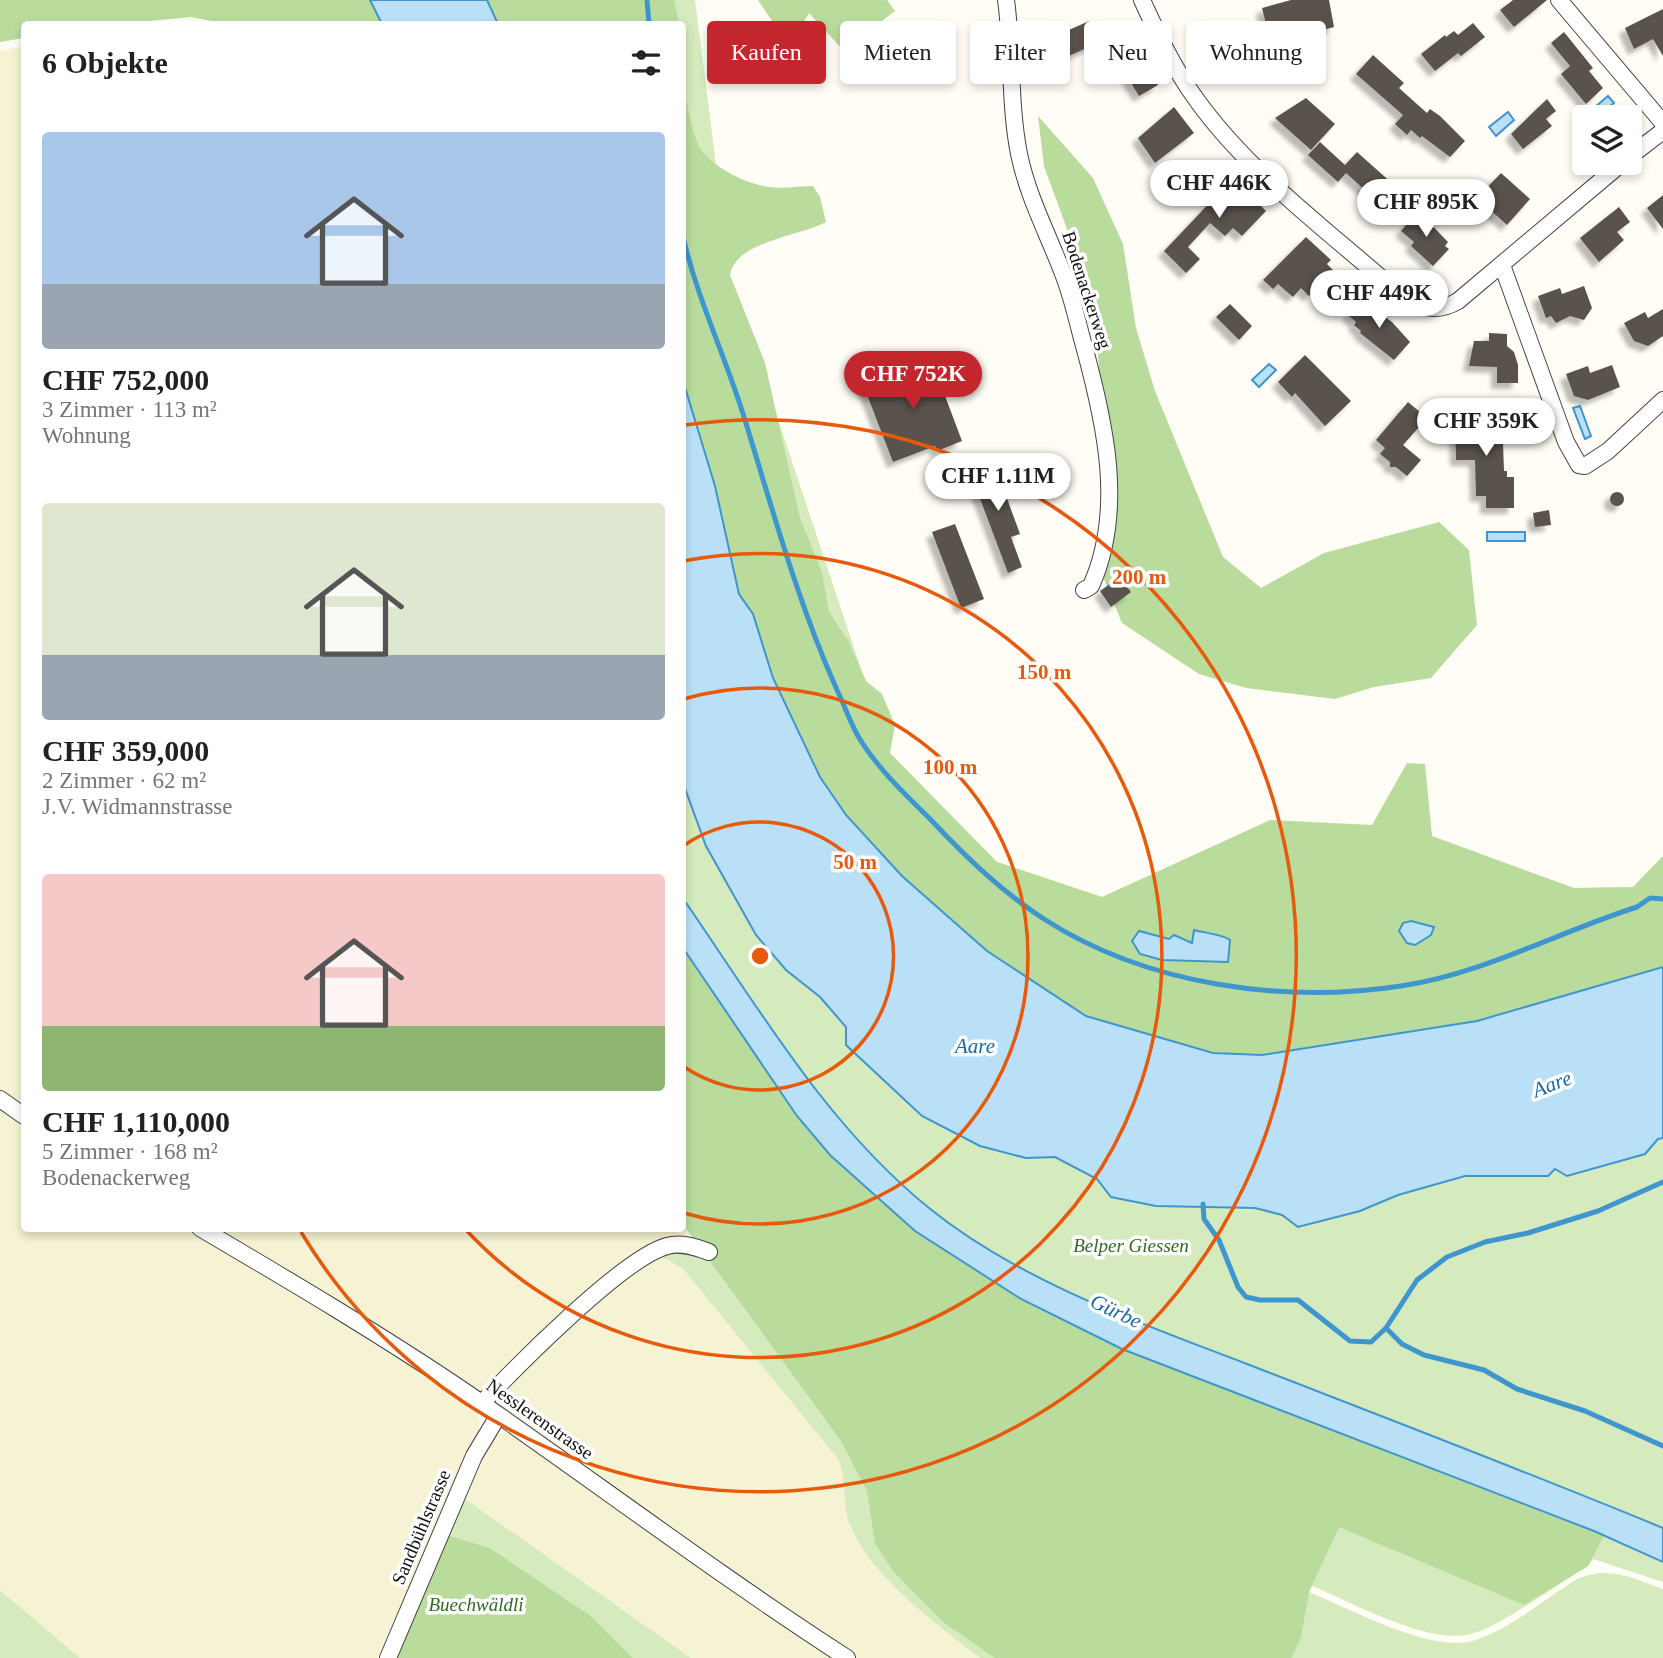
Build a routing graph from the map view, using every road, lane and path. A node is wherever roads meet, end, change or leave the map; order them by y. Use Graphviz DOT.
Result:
graph roads {
  1 [pos="1006,0"];
  2 [pos="1142,0"];
  3 [pos="1559,0"];
  4 [pos="1663,123"];
  5 [pos="1663,131"];
  6 [pos="1642,147"];
  7 [pos="1608,175"];
  8 [pos="1502,265"];
  9 [pos="1663,400"];
  10 [pos="1084,590"];
  11 [pos="0,1098"];
  12 [pos="21,1114"];
  13 [pos="207,1232"];
  14 [pos="709,1252"];
  15 [pos="481,1404"];
  16 [pos="498,1416"];
  17 [pos="388,1658"];
  18 [pos="846,1658"];
  1 -- 10 [label="street, Bodenackerweg"];
  2 -- 8 [label="street"];
  3 -- 4 [label="street"];
  5 -- 6 [label="street"];
  7 -- 8 [label="street"];
  8 -- 9 [label="street"];
  11 -- 12 [label="street"];
  13 -- 15 [label="street, Nesslerenstrasse"];
  14 -- 15 [label="street"];
  15 -- 16 [label="street, Nesslerenstrasse"];
  16 -- 17 [label="street, Sandbühlstrasse"];
  16 -- 18 [label="street, Nesslerenstrasse"];
}
